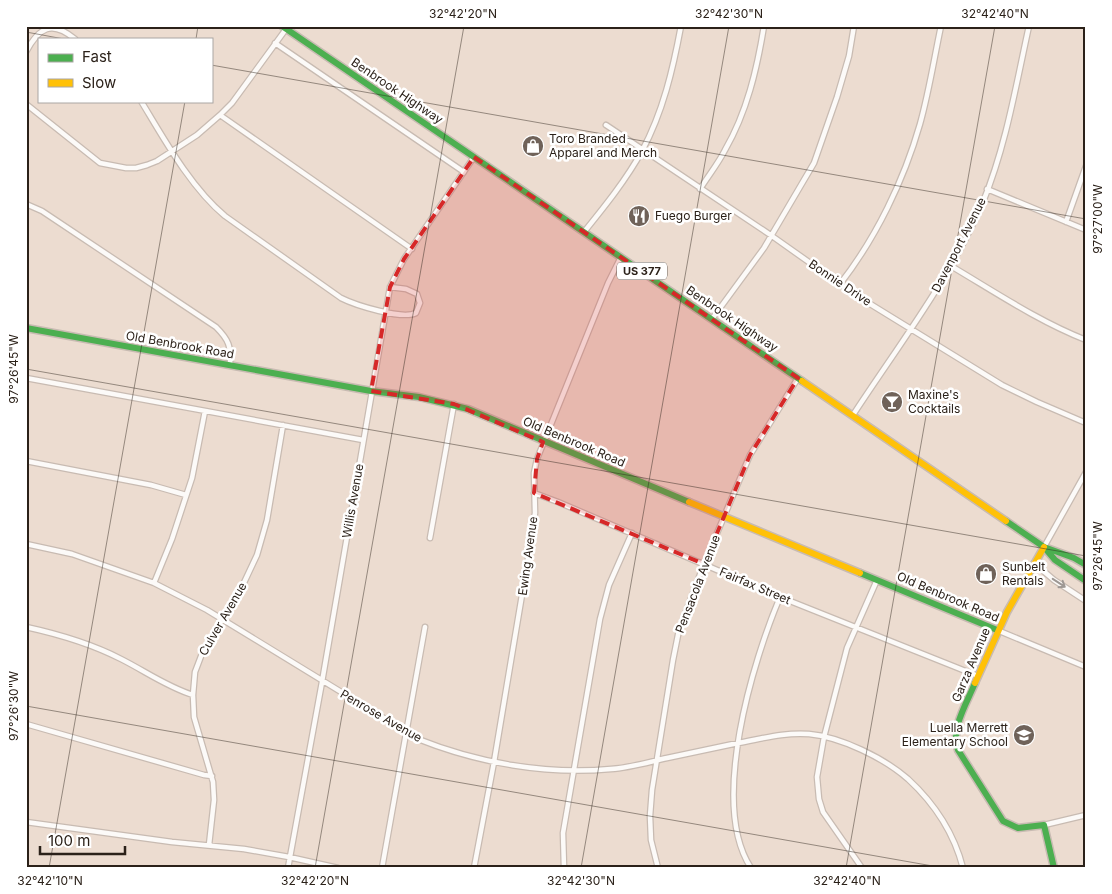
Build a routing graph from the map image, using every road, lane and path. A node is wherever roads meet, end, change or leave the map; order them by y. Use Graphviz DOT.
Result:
graph roads {
  1 [pos="681,26"];
  2 [pos="764,26"];
  3 [pos="854,26"];
  4 [pos="941,26"];
  5 [pos="1029,26"];
  6 [pos="284,28"];
  7 [pos="74,38"];
  8 [pos="275,44"];
  9 [pos="26,52"];
  10 [pos="142,102"];
  11 [pos="26,104"];
  12 [pos="220,115"];
  13 [pos="606,125"];
  14 [pos="642,150"];
  15 [pos="172,151"];
  16 [pos="474,157"];
  17 [pos="1086,166"];
  18 [pos="464,172"];
  19 [pos="700,189"];
  20 [pos="987,190"];
  21 [pos="26,204"];
  22 [pos="1066,222"];
  23 [pos="1086,230"];
  24 [pos="584,232"];
  25 [pos="772,236"];
  26 [pos="412,249"];
  27 [pos="621,257"];
  28 [pos="951,266"];
  29 [pos="840,284"];
  30 [pos="390,287"];
  31 [pos="386,312"];
  32 [pos="712,319"];
  33 [pos="26,328"];
  34 [pos="911,329"];
  35 [pos="1086,340"];
  36 [pos="230,365"];
  37 [pos="26,378"];
  38 [pos="798,378"];
  39 [pos="371,391"];
  40 [pos="454,404"];
  41 [pos="205,411"];
  42 [pos="853,415"];
  43 [pos="1086,423"];
  44 [pos="283,425"];
  45 [pos="363,440"];
  46 [pos="543,442"];
  47 [pos="26,461"];
  48 [pos="1086,472"];
  49 [pos="534,493"];
  50 [pos="186,495"];
  51 [pos="724,516"];
  52 [pos="632,533"];
  53 [pos="430,538"];
  54 [pos="26,544"];
  55 [pos="1044,546"];
  56 [pos="1034,563"];
  57 [pos="1086,563"];
  58 [pos="704,564"];
  59 [pos="877,580"];
  60 [pos="1086,581"];
  61 [pos="154,583"];
  62 [pos="780,597"];
  63 [pos="1086,601"];
  64 [pos="222,619"];
  65 [pos="26,627"];
  66 [pos="425,627"];
  67 [pos="855,627"];
  68 [pos="998,630"];
  69 [pos="1086,667"];
  70 [pos="978,676"];
  71 [pos="322,682"];
  72 [pos="193,695"];
  73 [pos="26,724"];
  74 [pos="407,733"];
  75 [pos="824,737"];
  76 [pos="739,743"];
  77 [pos="657,760"];
  78 [pos="494,762"];
  79 [pos="574,770"];
  80 [pos="212,776"];
  81 [pos="1086,815"];
  82 [pos="26,822"];
  83 [pos="1044,824"];
  84 [pos="209,845"];
  85 [pos="290,857"];
  86 [pos="288,868"];
  87 [pos="338,868"];
  88 [pos="382,868"];
  89 [pos="474,868"];
  90 [pos="564,868"];
  91 [pos="658,868"];
  92 [pos="750,868"];
  93 [pos="862,868"];
  94 [pos="963,868"];
  95 [pos="1054,868"];
  1 -- 14 [label="street"];
  2 -- 19 [label="street"];
  3 -- 25 [label="street"];
  4 -- 29 [label="street"];
  5 -- 20 [label="street, Davenport Avenue"];
  6 -- 8 [label="street"];
  6 -- 16 [label="street, Benbrook Highway / US 377"];
  7 -- 9 [label="street"];
  8 -- 12 [label="street"];
  8 -- 18 [label="street"];
  10 -- 15 [label="street"];
  11 -- 15 [label="street"];
  12 -- 15 [label="street"];
  12 -- 26 [label="street"];
  13 -- 14 [label="street, Bonnie Drive"];
  14 -- 19 [label="street, Bonnie Drive"];
  14 -- 24 [label="street"];
  15 -- 31 [label="street"];
  16 -- 18 [label="street, Willis Avenue"];
  16 -- 24 [label="street, Benbrook Highway / US 377"];
  17 -- 22 [label="street"];
  18 -- 26 [label="street, Willis Avenue"];
  19 -- 25 [label="street, Bonnie Drive"];
  20 -- 22 [label="street"];
  20 -- 28 [label="street, Davenport Avenue"];
  21 -- 36 [label="street"];
  22 -- 23 [label="street"];
  24 -- 27 [label="street, Benbrook Highway / US 377"];
  25 -- 29 [label="street, Bonnie Drive"];
  25 -- 32 [label="street"];
  26 -- 30 [label="street, Willis Avenue"];
  27 -- 32 [label="street, Benbrook Highway / US 377"];
  27 -- 46 [label="street, Ewing Avenue"];
  28 -- 34 [label="street, Davenport Avenue"];
  28 -- 35 [label="street"];
  29 -- 34 [label="street, Bonnie Drive"];
  30 -- 31 [label="street, Willis Avenue"];
  30 -- 31 [label="street"];
  31 -- 39 [label="street, Willis Avenue"];
  32 -- 38 [label="street, Benbrook Highway / US 377"];
  33 -- 36 [label="street, Old Benbrook Road"];
  34 -- 42 [label="street, Davenport Avenue"];
  34 -- 43 [label="street, Bonnie Drive"];
  36 -- 39 [label="street, Old Benbrook Road"];
  37 -- 41 [label="street"];
  38 -- 42 [label="street, Benbrook Highway / US 377"];
  38 -- 51 [label="street, Pensacola Avenue"];
  39 -- 40 [label="street, Old Benbrook Road"];
  39 -- 45 [label="street, Willis Avenue"];
  40 -- 46 [label="street, Old Benbrook Road"];
  40 -- 53 [label="street"];
  41 -- 44 [label="street"];
  41 -- 50 [label="street"];
  42 -- 55 [label="street, Benbrook Highway / US 377"];
  44 -- 45 [label="street"];
  44 -- 64 [label="street, Culver Avenue"];
  45 -- 71 [label="street, Willis Avenue"];
  46 -- 49 [label="street, Ewing Avenue"];
  46 -- 51 [label="street, Old Benbrook Road"];
  47 -- 50 [label="street"];
  48 -- 55 [label="street"];
  49 -- 52 [label="street, Fairfax Street"];
  49 -- 78 [label="street, Ewing Avenue"];
  50 -- 61 [label="street"];
  51 -- 58 [label="street, Pensacola Avenue"];
  51 -- 59 [label="street, Old Benbrook Road"];
  52 -- 58 [label="street, Fairfax Street"];
  52 -- 79 [label="street"];
  54 -- 61 [label="street, Penrose Avenue"];
  55 -- 56 [label="street, Garza Avenue"];
  55 -- 57 [label="street, Benbrook Highway / US 377"];
  55 -- 60 [label="street, Benbrook Highway / US 377"];
  56 -- 63 [label="street, one-way"];
  56 -- 68 [label="street, Garza Avenue"];
  58 -- 62 [label="street, Fairfax Street"];
  58 -- 77 [label="street, Pensacola Avenue"];
  59 -- 67 [label="street"];
  59 -- 68 [label="street, Old Benbrook Road"];
  61 -- 64 [label="street, Penrose Avenue"];
  62 -- 67 [label="street, Fairfax Street"];
  62 -- 76 [label="street"];
  64 -- 71 [label="street, Penrose Avenue"];
  64 -- 72 [label="street, Culver Avenue"];
  65 -- 72 [label="street"];
  66 -- 74 [label="street"];
  67 -- 70 [label="street, Fairfax Street"];
  67 -- 75 [label="street"];
  68 -- 69 [label="street, Old Benbrook Road"];
  68 -- 70 [label="street, Garza Avenue"];
  70 -- 83 [label="street, Garza Avenue"];
  71 -- 74 [label="street, Penrose Avenue"];
  71 -- 85 [label="street, Willis Avenue"];
  72 -- 80 [label="street, Culver Avenue"];
  73 -- 80 [label="street"];
  74 -- 78 [label="street, Penrose Avenue"];
  74 -- 88 [label="street"];
  75 -- 76 [label="street, Penrose Avenue"];
  75 -- 93 [label="street"];
  75 -- 94 [label="street, Penrose Avenue"];
  76 -- 77 [label="street, Penrose Avenue"];
  76 -- 92 [label="street"];
  77 -- 79 [label="street, Penrose Avenue"];
  77 -- 91 [label="street, Pensacola Avenue"];
  78 -- 79 [label="street, Penrose Avenue"];
  78 -- 89 [label="street, Ewing Avenue"];
  79 -- 90 [label="street"];
  80 -- 84 [label="street, Culver Avenue"];
  81 -- 83 [label="street"];
  82 -- 84 [label="street"];
  83 -- 95 [label="street"];
  84 -- 85 [label="street"];
  85 -- 86 [label="street, Willis Avenue"];
  85 -- 87 [label="street"];
}
